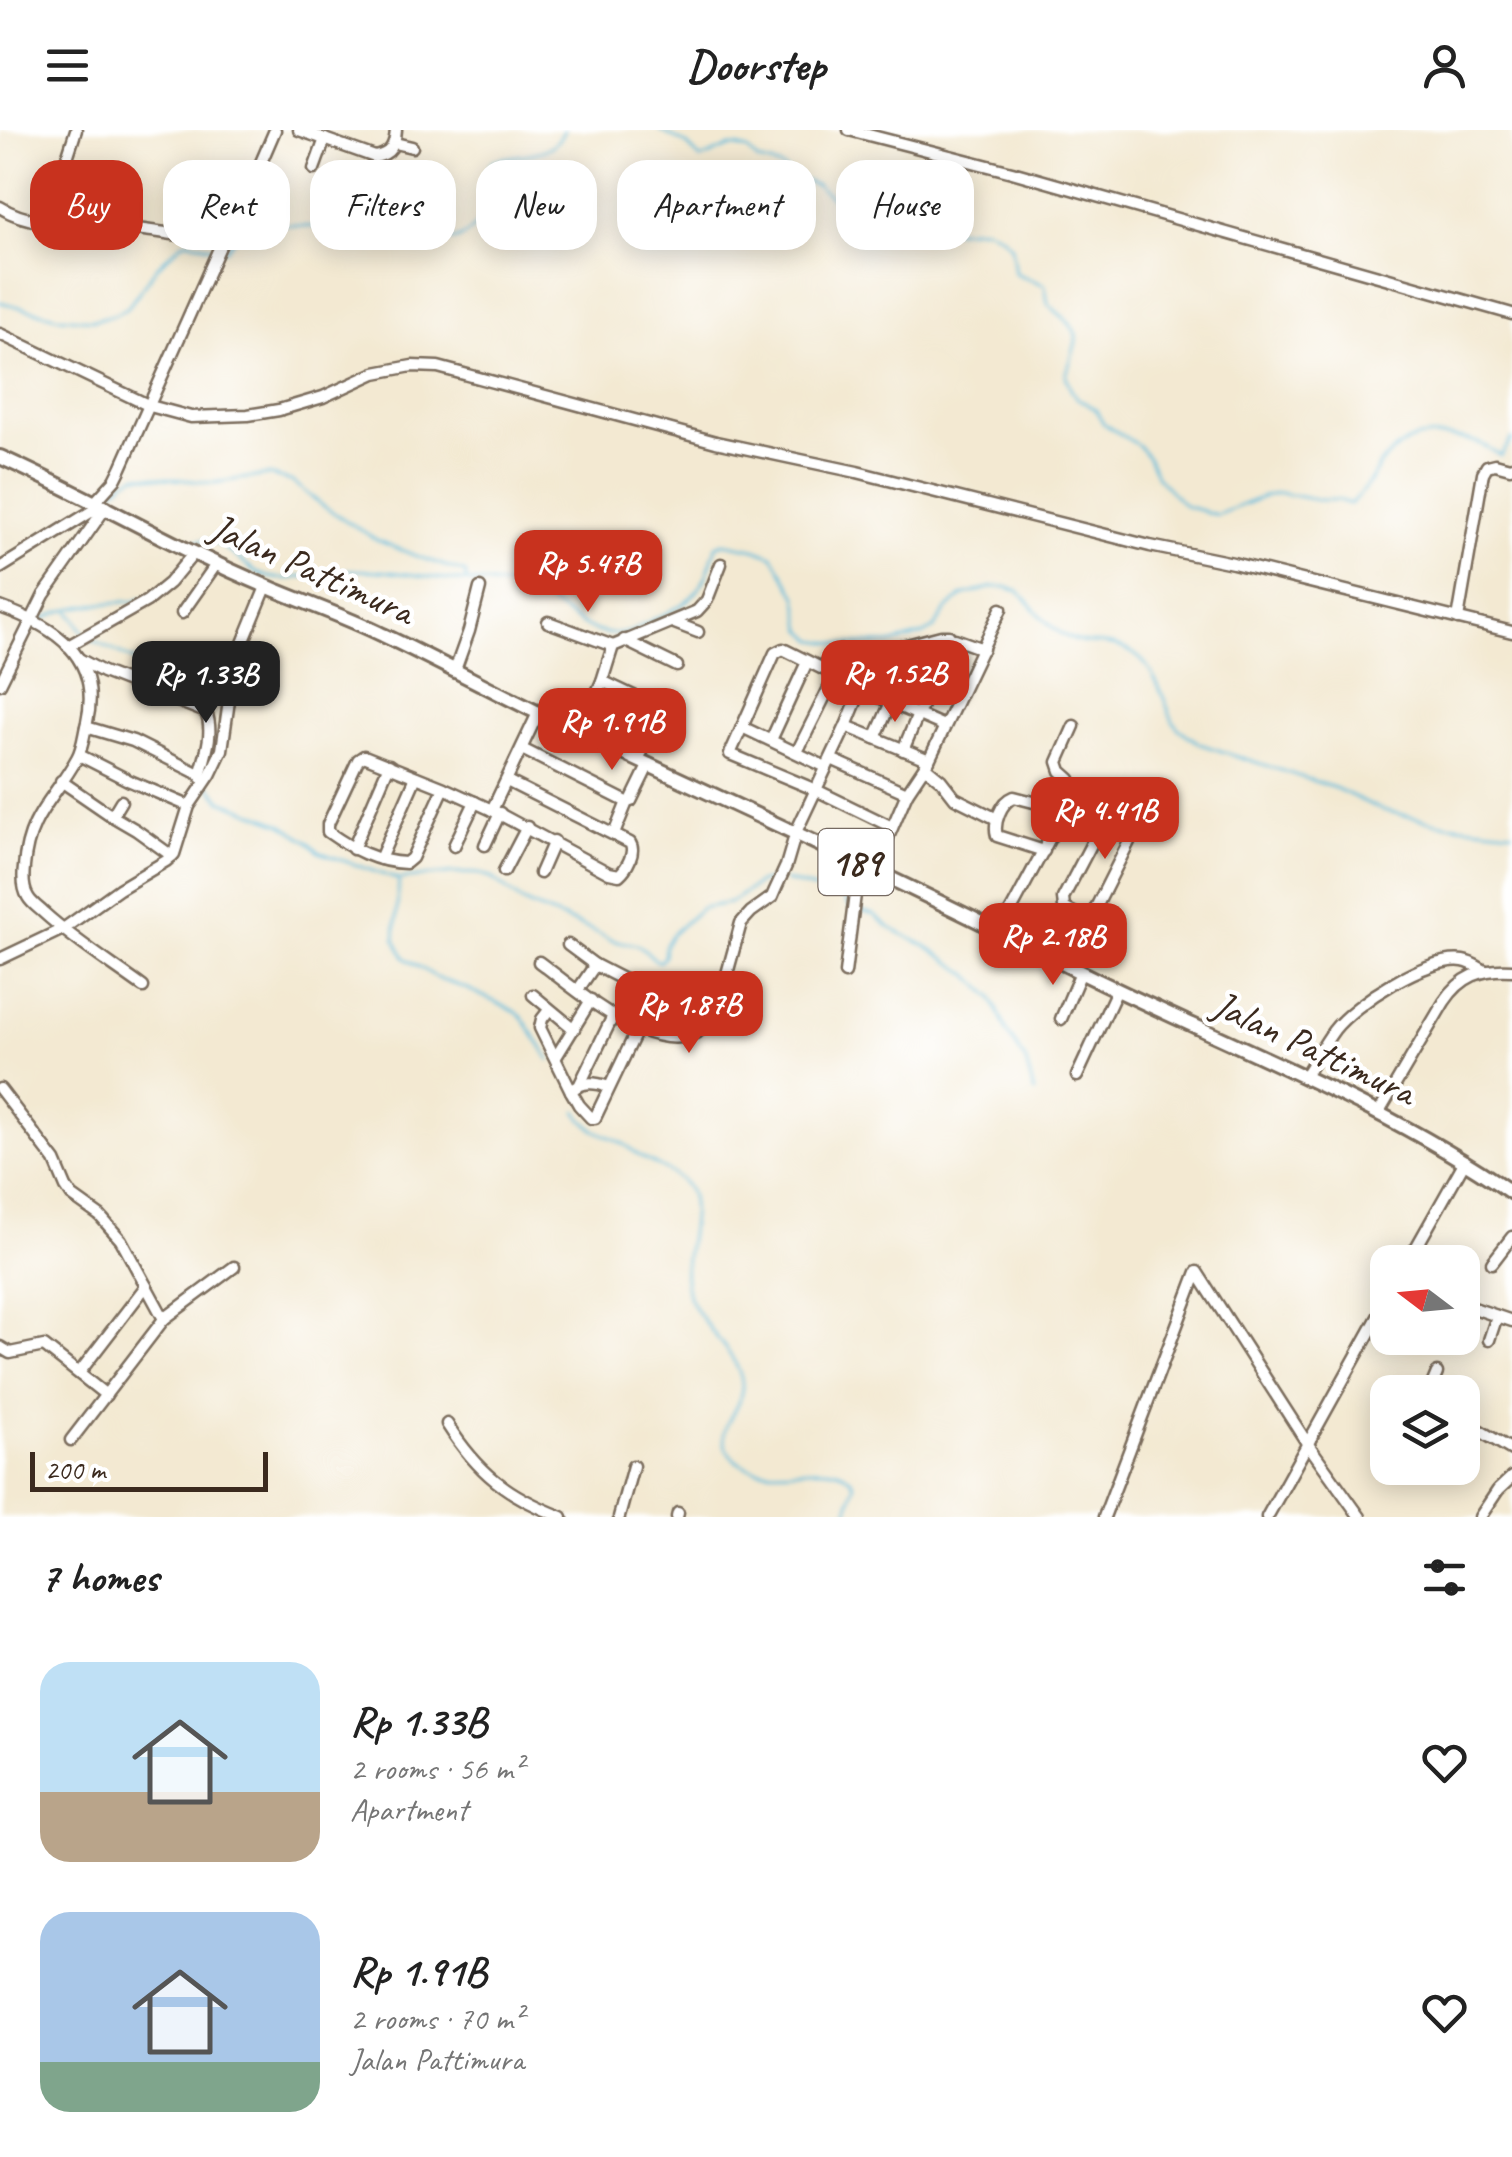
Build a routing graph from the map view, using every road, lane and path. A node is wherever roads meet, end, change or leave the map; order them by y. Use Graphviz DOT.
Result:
graph roads {
  1 [pos="76,130"];
  2 [pos="276,130"];
  3 [pos="300,130"];
  4 [pos="396,130"];
  5 [pos="850,130"];
  6 [pos="325,140"];
  7 [pos="395,144"];
  8 [pos="412,147"];
  9 [pos="64,160"];
  10 [pos="263,160"];
  11 [pos="317,160"];
  12 [pos="0,207"];
  13 [pos="30,219"];
  14 [pos="219,250"];
  15 [pos="1512,314"];
  16 [pos="0,334"];
  17 [pos="150,406"];
  18 [pos="1,459"];
  19 [pos="1512,467"];
  20 [pos="100,504"];
  21 [pos="190,550"];
  22 [pos="217,563"];
  23 [pos="721,564"];
  24 [pos="0,568"];
  25 [pos="266,586"];
  26 [pos="480,588"];
  27 [pos="0,607"];
  28 [pos="1001,609"];
  29 [pos="182,613"];
  30 [pos="1458,619"];
  31 [pos="37,621"];
  32 [pos="548,622"];
  33 [pos="671,622"];
  34 [pos="698,632"];
  35 [pos="1512,632"];
  36 [pos="952,641"];
  37 [pos="619,643"];
  38 [pos="68,646"];
  39 [pos="983,649"];
  40 [pos="876,653"];
  41 [pos="78,658"];
  42 [pos="806,662"];
  43 [pos="942,664"];
  44 [pos="677,666"];
  45 [pos="455,670"];
  46 [pos="832,674"];
  47 [pos="602,681"];
  48 [pos="0,684"];
  49 [pos="862,688"];
  50 [pos="891,702"];
  51 [pos="661,708"];
  52 [pos="538,713"];
  53 [pos="918,716"];
  54 [pos="583,726"];
  55 [pos="846,726"];
  56 [pos="944,726"];
  57 [pos="1074,726"];
  58 [pos="86,727"];
  59 [pos="742,727"];
  60 [pos="875,738"];
  61 [pos="772,740"];
  62 [pos="522,749"];
  63 [pos="903,750"];
  64 [pos="798,752"];
  65 [pos="80,755"];
  66 [pos="644,762"];
  67 [pos="829,763"];
  68 [pos="927,764"];
  69 [pos="388,765"];
  70 [pos="416,777"];
  71 [pos="205,778"];
  72 [pos="61,781"];
  73 [pos="508,781"];
  74 [pos="444,788"];
  75 [pos="816,790"];
  76 [pos="907,793"];
  77 [pos="121,802"];
  78 [pos="475,802"];
  79 [pos="627,802"];
  80 [pos="189,806"];
  81 [pos="1065,810"];
  82 [pos="496,812"];
  83 [pos="112,816"];
  84 [pos="997,819"];
  85 [pos="527,827"];
  86 [pos="892,827"];
  87 [pos="796,832"];
  88 [pos="614,834"];
  89 [pos="554,841"];
  90 [pos="484,845"];
  91 [pos="454,846"];
  92 [pos="353,849"];
  93 [pos="1044,851"];
  94 [pos="172,856"];
  95 [pos="380,859"];
  96 [pos="859,863"];
  97 [pos="874,870"];
  98 [pos="504,871"];
  99 [pos="540,873"];
  100 [pos="1089,921"];
  101 [pos="63,930"];
  102 [pos="1000,931"];
  103 [pos="568,945"];
  104 [pos="0,960"];
  105 [pos="539,962"];
  106 [pos="595,965"];
  107 [pos="1067,965"];
  108 [pos="1485,970"];
  109 [pos="1512,970"];
  110 [pos="844,972"];
  111 [pos="1081,972"];
  112 [pos="630,982"];
  113 [pos="143,987"];
  114 [pos="578,990"];
  115 [pos="1117,990"];
  116 [pos="532,995"];
  117 [pos="590,1000"];
  118 [pos="549,1010"];
  119 [pos="617,1018"];
  120 [pos="1060,1019"];
  121 [pos="574,1029"];
  122 [pos="643,1030"];
  123 [pos="556,1057"];
  124 [pos="1077,1076"];
  125 [pos="1304,1077"];
  126 [pos="609,1087"];
  127 [pos="575,1088"];
  128 [pos="0,1089"];
  129 [pos="1378,1114"];
  130 [pos="1465,1161"];
  131 [pos="1510,1188"];
  132 [pos="1512,1237"];
  133 [pos="1418,1245"];
  134 [pos="1492,1263"];
  135 [pos="234,1267"];
  136 [pos="146,1286"];
  137 [pos="1480,1310"];
  138 [pos="1497,1316"];
  139 [pos="164,1319"];
  140 [pos="1512,1321"];
  141 [pos="1370,1331"];
  142 [pos="1489,1340"];
  143 [pos="0,1348"];
  144 [pos="78,1373"];
  145 [pos="106,1395"];
  146 [pos="447,1424"];
  147 [pos="1480,1431"];
  148 [pos="70,1440"];
  149 [pos="1308,1442"];
  150 [pos="1512,1450"];
  151 [pos="634,1466"];
  152 [pos="1510,1476"];
  153 [pos="562,1517"];
  154 [pos="619,1517"];
  155 [pos="1104,1517"];
  156 [pos="1267,1517"];
  157 [pos="1360,1517"];
  158 [pos="1480,1517"];
  1 -- 9 [label="street"];
  2 -- 10 [label="street"];
  3 -- 6 [label="street"];
  4 -- 7 [label="street"];
  5 -- 15 [label="street"];
  6 -- 7 [label="street"];
  6 -- 11 [label="street"];
  7 -- 8 [label="street"];
  12 -- 13 [label="street"];
  14 -- 17 [label="street"];
  16 -- 17 [label="street"];
  17 -- 20 [label="street"];
  17 -- 30 [label="street"];
  18 -- 20 [label="main road, Jalan Pattimura / 189"];
  19 -- 30 [label="street"];
  20 -- 21 [label="main road, Jalan Pattimura / 189"];
  20 -- 24 [label="street"];
  20 -- 31 [label="street"];
  21 -- 22 [label="main road, Jalan Pattimura / 189"];
  21 -- 38 [label="street"];
  22 -- 25 [label="main road, Jalan Pattimura / 189"];
  22 -- 29 [label="street"];
  23 -- 33 [label="street"];
  25 -- 45 [label="main road, Jalan Pattimura / 189"];
  25 -- 71 [label="street"];
  26 -- 45 [label="street"];
  27 -- 31 [label="street"];
  28 -- 39 [label="street"];
  30 -- 35 [label="street"];
  31 -- 38 [label="street"];
  31 -- 48 [label="street"];
  32 -- 37 [label="street"];
  33 -- 34 [label="street"];
  33 -- 37 [label="street"];
  36 -- 39 [label="street"];
  36 -- 40 [label="street"];
  36 -- 43 [label="street"];
  37 -- 44 [label="street"];
  37 -- 47 [label="street"];
  38 -- 41 [label="street"];
  39 -- 56 [label="street"];
  40 -- 46 [label="street"];
  40 -- 49 [label="street"];
  41 -- 58 [label="street"];
  41 -- 71 [label="street"];
  42 -- 46 [label="street"];
  42 -- 59 [label="street"];
  42 -- 61 [label="street"];
  43 -- 50 [label="street"];
  43 -- 53 [label="street"];
  45 -- 52 [label="main road, Jalan Pattimura / 189"];
  46 -- 49 [label="street"];
  46 -- 64 [label="street"];
  47 -- 51 [label="street"];
  47 -- 54 [label="street"];
  49 -- 50 [label="street"];
  49 -- 55 [label="street"];
  50 -- 53 [label="street"];
  50 -- 60 [label="street"];
  52 -- 54 [label="main road, Jalan Pattimura / 189"];
  52 -- 62 [label="street"];
  53 -- 56 [label="street"];
  53 -- 63 [label="street"];
  54 -- 66 [label="main road, Jalan Pattimura / 189"];
  55 -- 60 [label="street"];
  55 -- 67 [label="street"];
  56 -- 68 [label="street"];
  57 -- 81 [label="street"];
  58 -- 65 [label="street"];
  58 -- 71 [label="street"];
  59 -- 61 [label="street"];
  59 -- 75 [label="street"];
  60 -- 63 [label="street"];
  61 -- 64 [label="street"];
  62 -- 73 [label="street"];
  62 -- 79 [label="street"];
  63 -- 68 [label="street"];
  64 -- 67 [label="street"];
  65 -- 72 [label="street"];
  65 -- 80 [label="street"];
  66 -- 79 [label="street"];
  66 -- 87 [label="main road, Jalan Pattimura / 189"];
  67 -- 75 [label="street"];
  67 -- 76 [label="street"];
  68 -- 76 [label="street"];
  68 -- 84 [label="street"];
  69 -- 70 [label="street"];
  69 -- 92 [label="street"];
  69 -- 92 [label="street"];
  70 -- 74 [label="street"];
  70 -- 95 [label="street"];
  71 -- 80 [label="street"];
  72 -- 83 [label="street"];
  72 -- 101 [label="street"];
  73 -- 82 [label="street"];
  73 -- 88 [label="street"];
  74 -- 78 [label="street"];
  74 -- 95 [label="street"];
  75 -- 86 [label="street"];
  75 -- 87 [label="street"];
  76 -- 86 [label="street"];
  77 -- 83 [label="street"];
  78 -- 82 [label="street"];
  78 -- 91 [label="street"];
  79 -- 88 [label="street"];
  80 -- 94 [label="street"];
  81 -- 84 [label="street"];
  81 -- 93 [label="street"];
  82 -- 85 [label="street"];
  82 -- 90 [label="street"];
  83 -- 94 [label="street"];
  84 -- 93 [label="street"];
  85 -- 89 [label="street"];
  85 -- 98 [label="street"];
  86 -- 97 [label="street"];
  87 -- 96 [label="main road, Jalan Pattimura / 189"];
  87 -- 122 [label="street"];
  88 -- 89 [label="street"];
  89 -- 99 [label="street"];
  92 -- 95 [label="street"];
  93 -- 102 [label="street"];
  94 -- 101 [label="street"];
  96 -- 97 [label="main road, Jalan Pattimura / 189"];
  96 -- 110 [label="street"];
  97 -- 102 [label="main road, Jalan Pattimura / 189"];
  100 -- 100 [label="street"];
  100 -- 107 [label="street"];
  101 -- 104 [label="street"];
  101 -- 113 [label="street"];
  102 -- 107 [label="main road, Jalan Pattimura / 189"];
  103 -- 106 [label="street"];
  105 -- 114 [label="street"];
  106 -- 112 [label="street"];
  106 -- 114 [label="street"];
  107 -- 111 [label="main road, Jalan Pattimura / 189"];
  108 -- 109 [label="street"];
  108 -- 125 [label="street"];
  108 -- 129 [label="street"];
  111 -- 115 [label="main road, Jalan Pattimura / 189"];
  111 -- 120 [label="street"];
  112 -- 119 [label="street"];
  112 -- 122 [label="street"];
  114 -- 117 [label="street"];
  115 -- 124 [label="street"];
  115 -- 125 [label="main road, Jalan Pattimura / 189"];
  116 -- 118 [label="street"];
  117 -- 119 [label="street"];
  117 -- 121 [label="street"];
  118 -- 121 [label="street"];
  118 -- 123 [label="street"];
  119 -- 122 [label="street"];
  119 -- 127 [label="street"];
  121 -- 123 [label="street"];
  122 -- 126 [label="street"];
  123 -- 127 [label="street"];
  125 -- 129 [label="main road, Jalan Pattimura / 189"];
  126 -- 127 [label="street"];
  126 -- 127 [label="street"];
  128 -- 136 [label="street"];
  129 -- 130 [label="main road, Jalan Pattimura / 189"];
  130 -- 131 [label="main road, Jalan Pattimura / 189"];
  130 -- 133 [label="street"];
  132 -- 134 [label="street"];
  135 -- 139 [label="street"];
  136 -- 139 [label="street"];
  136 -- 144 [label="street"];
  137 -- 138 [label="street"];
  138 -- 140 [label="street"];
  138 -- 142 [label="street"];
  139 -- 145 [label="street"];
  141 -- 149 [label="street"];
  143 -- 144 [label="street"];
  144 -- 145 [label="street"];
  145 -- 148 [label="street"];
  146 -- 153 [label="street"];
  147 -- 150 [label="street"];
  149 -- 155 [label="street"];
  149 -- 156 [label="street"];
  149 -- 157 [label="street"];
  151 -- 154 [label="street"];
  152 -- 158 [label="street"];
}
